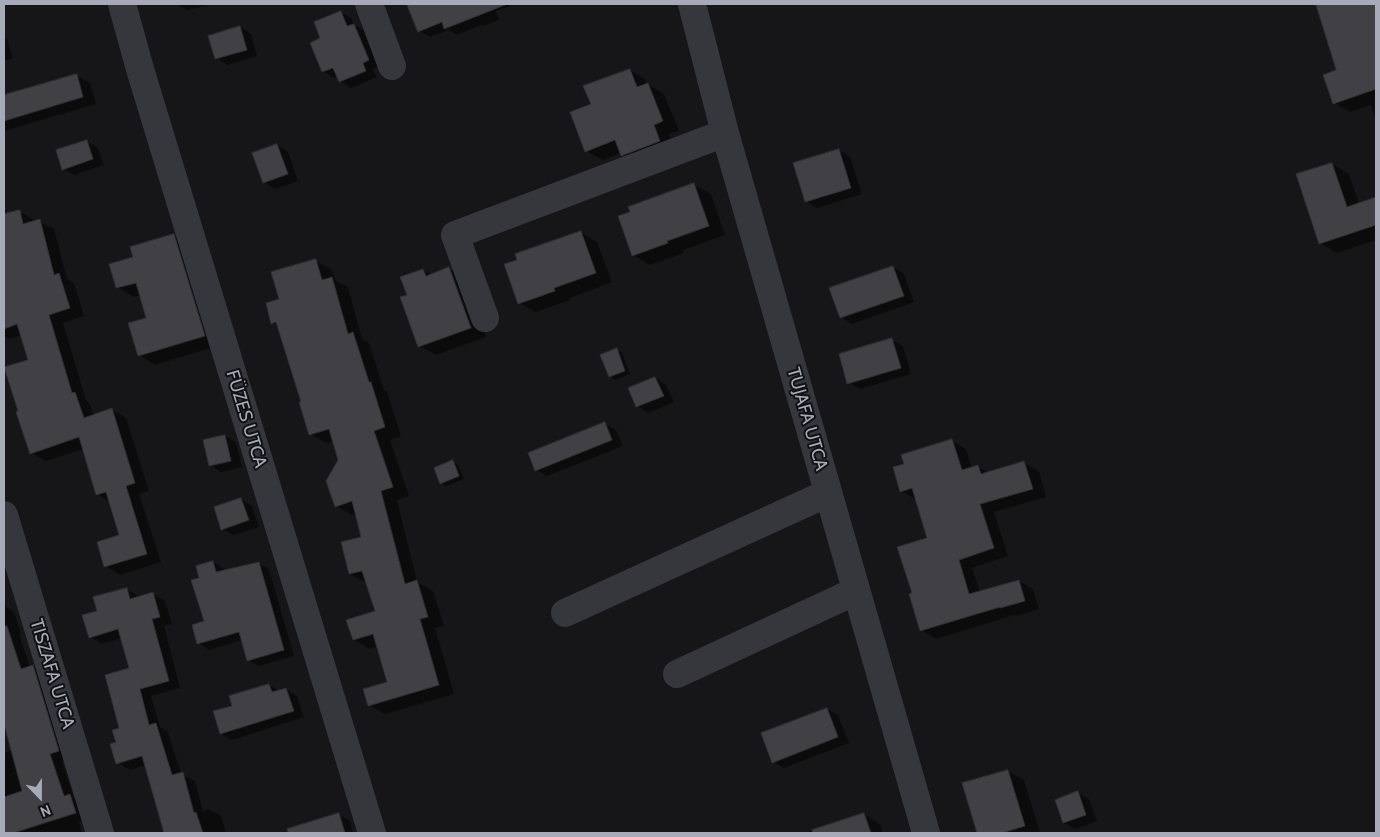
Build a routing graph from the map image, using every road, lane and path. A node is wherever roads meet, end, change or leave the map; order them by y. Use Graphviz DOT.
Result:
graph roads {
  1 [pos="122,4"];
  2 [pos="369,4"];
  3 [pos="692,4"];
  4 [pos="392,66"];
  5 [pos="725,133"];
  6 [pos="485,318"];
  7 [pos="828,493"];
  8 [pos="4,515"];
  9 [pos="856,591"];
  10 [pos="565,612"];
  11 [pos="677,674"];
  12 [pos="100,833"];
  13 [pos="372,833"];
  14 [pos="926,833"];
  1 -- 13 [label="street, FÜZES UTCA"];
  2 -- 4 [label="street"];
  3 -- 5 [label="street, TUJAFA UTCA"];
  5 -- 6 [label="street"];
  5 -- 7 [label="street, TUJAFA UTCA"];
  7 -- 9 [label="street, TUJAFA UTCA"];
  7 -- 10 [label="street"];
  8 -- 12 [label="street, TISZAFA UTCA"];
  9 -- 11 [label="street"];
  9 -- 14 [label="street, TUJAFA UTCA"];
}
